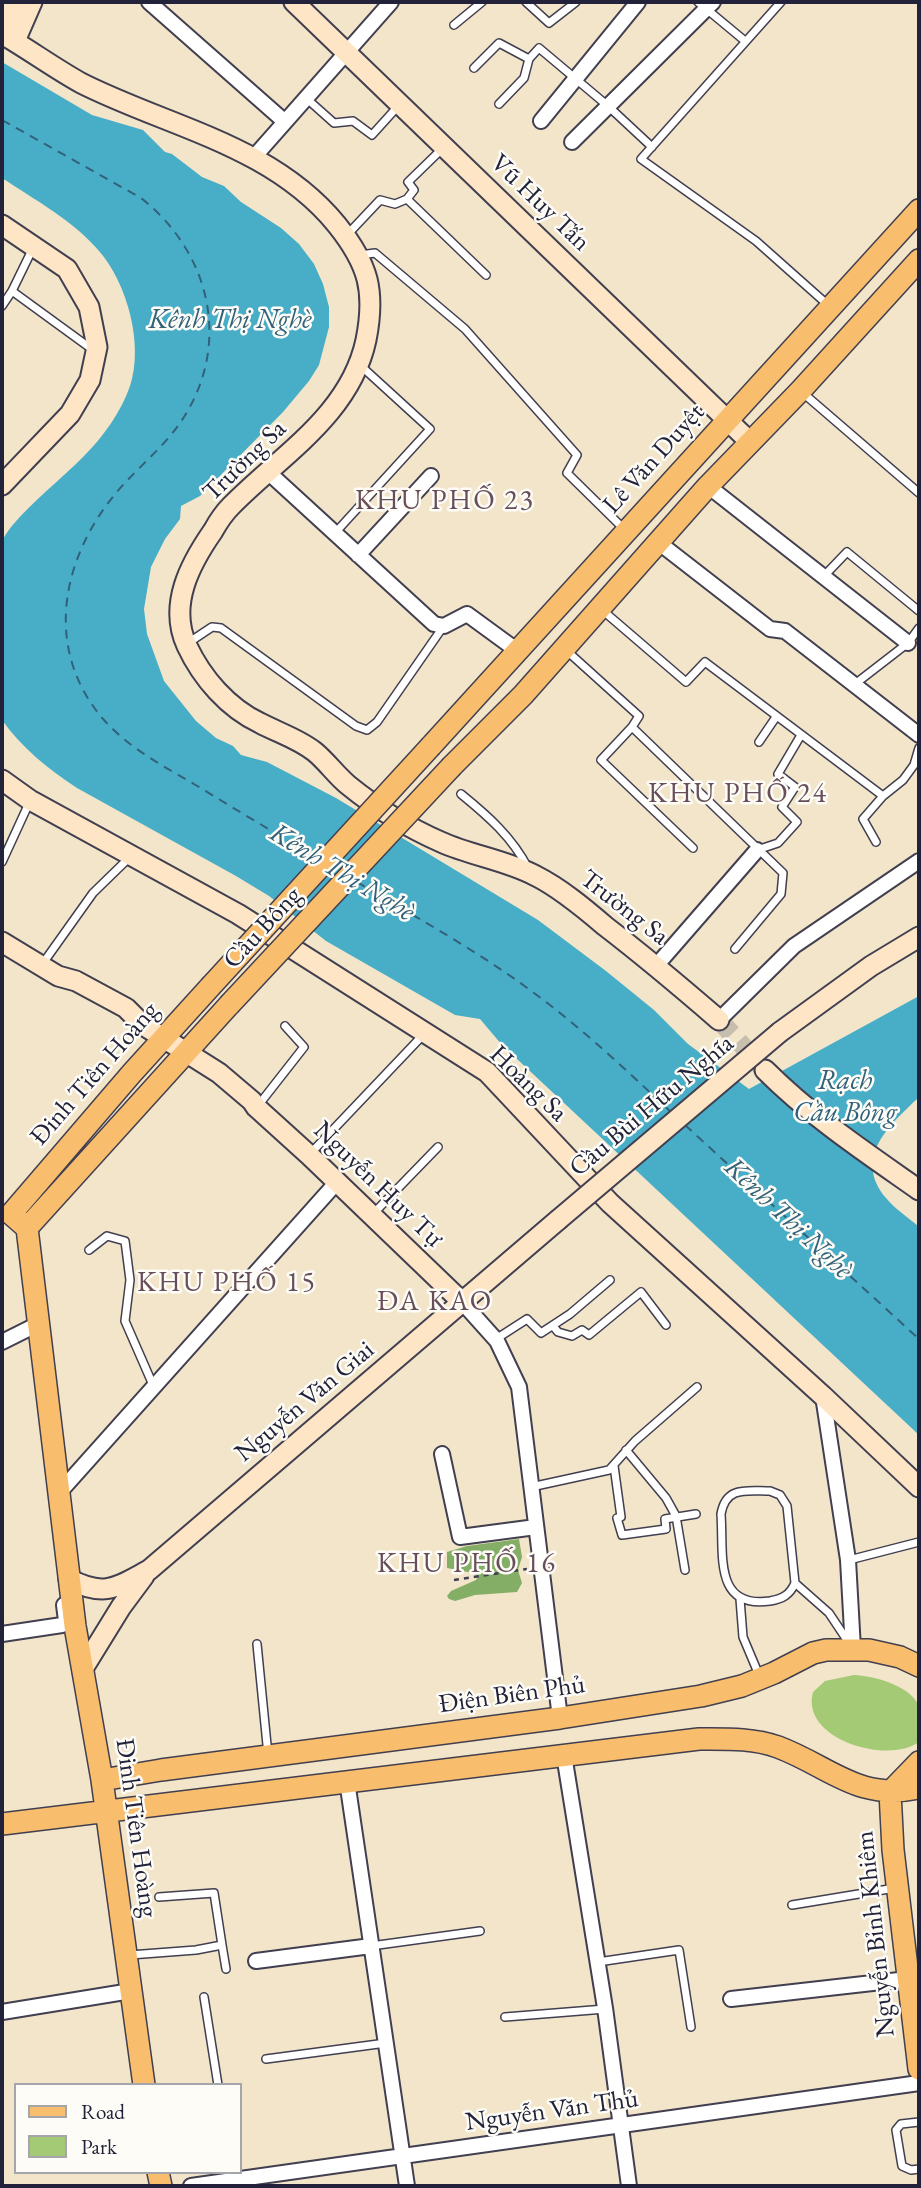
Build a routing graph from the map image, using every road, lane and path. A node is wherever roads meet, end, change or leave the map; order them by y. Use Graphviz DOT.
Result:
graph roads {
  1 [pos="13,2"];
  2 [pos="32,2"];
  3 [pos="149,2"];
  4 [pos="294,2"];
  5 [pos="391,2"];
  6 [pos="482,2"];
  7 [pos="526,2"];
  8 [pos="576,2"];
  9 [pos="638,2"];
  10 [pos="781,2"];
  11 [pos="706,4"];
  12 [pos="454,25"];
  13 [pos="6,35"];
  14 [pos="746,41"];
  15 [pos="346,52"];
  16 [pos="529,59"];
  17 [pos="474,68"];
  18 [pos="576,79"];
  19 [pos="305,98"];
  20 [pos="400,104"];
  21 [pos="499,104"];
  22 [pos="608,106"];
  23 [pos="284,121"];
  24 [pos="541,121"];
  25 [pos="572,142"];
  26 [pos="444,147"];
  27 [pos="652,147"];
  28 [pos="254,157"];
  29 [pos="407,199"];
  30 [pos="2,225"];
  31 [pos="915,225"];
  32 [pos="346,237"];
  33 [pos="34,245"];
  34 [pos="356,256"];
  35 [pos="919,260"];
  36 [pos="486,275"];
  37 [pos="12,291"];
  38 [pos="2,306"];
  39 [pos="831,308"];
  40 [pos="96,352"];
  41 [pos="359,365"];
  42 [pos="801,390"];
  43 [pos="727,420"];
  44 [pos="750,442"];
  45 [pos="268,472"];
  46 [pos="431,476"];
  47 [pos="2,485"];
  48 [pos="708,486"];
  49 [pos="918,489"];
  50 [pos="627,532"];
  51 [pos="335,533"];
  52 [pos="658,542"];
  53 [pos="358,555"];
  54 [pos="824,576"];
  55 [pos="600,608"];
  56 [pos="919,611"];
  57 [pos="443,626"];
  58 [pos="919,628"];
  59 [pos="908,643"];
  60 [pos="186,644"];
  61 [pos="564,648"];
  62 [pos="519,652"];
  63 [pos="854,685"];
  64 [pos="776,717"];
  65 [pos="632,727"];
  66 [pos="919,735"];
  67 [pos="801,736"];
  68 [pos="759,742"];
  69 [pos="431,746"];
  70 [pos="919,748"];
  71 [pos="3,784"];
  72 [pos="461,794"];
  73 [pos="883,796"];
  74 [pos="30,800"];
  75 [pos="876,842"];
  76 [pos="693,848"];
  77 [pos="757,850"];
  78 [pos="131,855"];
  79 [pos="919,861"];
  80 [pos="2,862"];
  81 [pos="530,873"];
  82 [pos="919,937"];
  83 [pos="2,942"];
  84 [pos="735,949"];
  85 [pos="656,966"];
  86 [pos="50,971"];
  87 [pos="210,987"];
  88 [pos="229,1005"];
  89 [pos="719,1020"];
  90 [pos="285,1026"];
  91 [pos="425,1034"];
  92 [pos="165,1037"];
  93 [pos="188,1051"];
  94 [pos="765,1070"];
  95 [pos="256,1107"];
  96 [pos="438,1147"];
  97 [pos="309,1155"];
  98 [pos="337,1182"];
  99 [pos="916,1187"];
  100 [pos="5,1212"];
  101 [pos="372,1216"];
  102 [pos="558,1220"];
  103 [pos="27,1228"];
  104 [pos="89,1250"];
  105 [pos="610,1280"];
  106 [pos="462,1302"];
  107 [pos="40,1323"];
  108 [pos="666,1325"];
  109 [pos="552,1326"];
  110 [pos="496,1339"];
  111 [pos="2,1342"];
  112 [pos="153,1385"];
  113 [pos="697,1387"];
  114 [pos="823,1396"];
  115 [pos="626,1450"];
  116 [pos="442,1454"];
  117 [pos="614,1466"];
  118 [pos="531,1487"];
  119 [pos="919,1487"];
  120 [pos="58,1494"];
  121 [pos="696,1514"];
  122 [pos="676,1516"];
  123 [pos="536,1527"];
  124 [pos="919,1542"];
  125 [pos="848,1560"];
  126 [pos="541,1567"];
  127 [pos="149,1570"];
  128 [pos="685,1570"];
  129 [pos="69,1579"];
  130 [pos="454,1580"];
  131 [pos="795,1583"];
  132 [pos="740,1599"];
  133 [pos="2,1633"];
  134 [pos="257,1644"];
  135 [pos="853,1649"];
  136 [pos="919,1666"];
  137 [pos="83,1667"];
  138 [pos="761,1679"];
  139 [pos="560,1718"];
  140 [pos="564,1755"];
  141 [pos="268,1756"];
  142 [pos="919,1762"];
  143 [pos="161,1770"];
  144 [pos="102,1780"];
  145 [pos="346,1781"];
  146 [pos="919,1788"];
  147 [pos="890,1792"];
  148 [pos="166,1803"];
  149 [pos="106,1812"];
  150 [pos="2,1824"];
  151 [pos="898,1888"];
  152 [pos="159,1897"];
  153 [pos="792,1905"];
  154 [pos="480,1931"];
  155 [pos="222,1945"];
  156 [pos="371,1946"];
  157 [pos="126,1955"];
  158 [pos="256,1961"];
  159 [pos="597,1962"];
  160 [pos="226,1969"];
  161 [pos="908,1979"];
  162 [pos="131,1991"];
  163 [pos="204,1997"];
  164 [pos="731,1999"];
  165 [pos="606,2008"];
  166 [pos="2,2012"];
  167 [pos="505,2017"];
  168 [pos="691,2027"];
  169 [pos="386,2043"];
  170 [pos="266,2059"];
  171 [pos="919,2069"];
  172 [pos="144,2083"];
  173 [pos="218,2083"];
  174 [pos="919,2083"];
  175 [pos="919,2122"];
  176 [pos="621,2127"];
  177 [pos="402,2155"];
  178 [pos="919,2169"];
  179 [pos="191,2186"];
  180 [pos="407,2186"];
  181 [pos="629,2186"];
  1 -- 13 [label="street"];
  2 -- 13 [label="street"];
  3 -- 23 [label="street"];
  4 -- 15 [label="street, Vũ Huy Tấn"];
  5 -- 15 [label="street"];
  6 -- 12 [label="lane"];
  7 -- 8 [label="lane"];
  9 -- 18 [label="street"];
  10 -- 14 [label="lane"];
  11 -- 14 [label="lane"];
  11 -- 22 [label="street"];
  13 -- 28 [label="street, Trường Sa"];
  14 -- 27 [label="lane"];
  15 -- 19 [label="street"];
  15 -- 20 [label="street, Vũ Huy Tấn"];
  16 -- 17 [label="lane"];
  16 -- 18 [label="lane"];
  16 -- 21 [label="lane"];
  18 -- 22 [label="lane"];
  18 -- 24 [label="street"];
  19 -- 20 [label="lane"];
  19 -- 23 [label="street"];
  20 -- 26 [label="street, Vũ Huy Tấn"];
  22 -- 25 [label="street"];
  22 -- 27 [label="lane"];
  23 -- 28 [label="street"];
  26 -- 29 [label="lane"];
  26 -- 43 [label="street, Vũ Huy Tấn"];
  27 -- 39 [label="lane"];
  28 -- 32 [label="street, Trường Sa"];
  29 -- 32 [label="lane"];
  29 -- 36 [label="lane"];
  30 -- 33 [label="street"];
  31 -- 39 [label="main road, Lê Văn Duyệt"];
  32 -- 34 [label="street, Trường Sa"];
  33 -- 37 [label="lane"];
  33 -- 40 [label="street"];
  34 -- 41 [label="street, Trường Sa"];
  34 -- 50 [label="lane"];
  35 -- 42 [label="main road"];
  37 -- 38 [label="lane"];
  37 -- 40 [label="lane"];
  39 -- 43 [label="main road, Lê Văn Duyệt"];
  40 -- 47 [label="street"];
  41 -- 45 [label="street, Trường Sa"];
  41 -- 51 [label="lane"];
  42 -- 44 [label="main road"];
  42 -- 49 [label="lane"];
  43 -- 44 [label="street, Vũ Huy Tấn"];
  43 -- 50 [label="main road, Lê Văn Duyệt"];
  44 -- 48 [label="main road"];
  45 -- 51 [label="street"];
  45 -- 60 [label="street, Trường Sa"];
  46 -- 53 [label="street"];
  48 -- 52 [label="main road"];
  48 -- 54 [label="street"];
  50 -- 62 [label="main road, Lê Văn Duyệt"];
  51 -- 53 [label="street"];
  52 -- 55 [label="main road"];
  52 -- 63 [label="street"];
  53 -- 57 [label="street"];
  54 -- 56 [label="lane"];
  54 -- 59 [label="street"];
  55 -- 61 [label="main road"];
  55 -- 64 [label="lane"];
  57 -- 60 [label="lane"];
  57 -- 62 [label="street"];
  58 -- 59 [label="lane"];
  59 -- 63 [label="lane"];
  60 -- 81 [label="street, Trường Sa"];
  61 -- 65 [label="lane"];
  61 -- 88 [label="main road, Cầu Bông, bridge"];
  62 -- 69 [label="main road, Lê Văn Duyệt"];
  63 -- 66 [label="street"];
  64 -- 67 [label="lane"];
  64 -- 68 [label="lane"];
  65 -- 76 [label="lane"];
  65 -- 77 [label="lane"];
  67 -- 73 [label="lane"];
  67 -- 77 [label="lane"];
  69 -- 87 [label="main road, Cầu Bông, bridge"];
  70 -- 73 [label="lane"];
  71 -- 74 [label="street, Hoàng Sa"];
  72 -- 81 [label="lane"];
  73 -- 75 [label="lane"];
  74 -- 78 [label="street, Hoàng Sa"];
  74 -- 80 [label="lane"];
  77 -- 84 [label="lane"];
  77 -- 85 [label="street"];
  78 -- 86 [label="lane"];
  78 -- 91 [label="street, Hoàng Sa"];
  79 -- 89 [label="street"];
  81 -- 85 [label="street, Trường Sa"];
  82 -- 102 [label="street, Cầu Bùi Hữu Nghĩa, bridge"];
  83 -- 86 [label="street, Nguyễn Huy Tự"];
  85 -- 89 [label="street, Trường Sa"];
  86 -- 92 [label="street, Nguyễn Huy Tự"];
  87 -- 92 [label="main road, Đinh Tiên Hoàng"];
  88 -- 93 [label="main road, Đinh Tiên Hoàng"];
  90 -- 95 [label="lane"];
  91 -- 97 [label="lane"];
  91 -- 114 [label="street, Hoàng Sa"];
  92 -- 93 [label="street, Nguyễn Huy Tự"];
  92 -- 100 [label="main road, Đinh Tiên Hoàng"];
  93 -- 95 [label="street, Nguyễn Huy Tự"];
  93 -- 103 [label="main road, Đinh Tiên Hoàng"];
  94 -- 99 [label="street"];
  95 -- 97 [label="street, Nguyễn Huy Tự"];
  96 -- 101 [label="lane"];
  97 -- 98 [label="street, Nguyễn Huy Tự"];
  98 -- 101 [label="street, Nguyễn Huy Tự"];
  98 -- 112 [label="street"];
  100 -- 103 [label="main road, Đinh Tiên Hoàng"];
  101 -- 106 [label="street, Nguyễn Huy Tự"];
  102 -- 106 [label="street, Nguyễn Văn Giai"];
  103 -- 107 [label="main road, Đinh Tiên Hoàng"];
  104 -- 112 [label="lane"];
  105 -- 109 [label="lane"];
  106 -- 110 [label="street"];
  106 -- 127 [label="street, Nguyễn Văn Giai"];
  107 -- 111 [label="street"];
  107 -- 120 [label="main road, Đinh Tiên Hoàng"];
  108 -- 109 [label="lane"];
  109 -- 110 [label="lane"];
  110 -- 118 [label="street"];
  112 -- 120 [label="street"];
  113 -- 115 [label="lane"];
  114 -- 119 [label="street, Hoàng Sa"];
  114 -- 125 [label="street"];
  115 -- 117 [label="lane"];
  115 -- 122 [label="lane"];
  116 -- 123 [label="street"];
  117 -- 118 [label="lane"];
  117 -- 122 [label="lane"];
  118 -- 123 [label="street"];
  120 -- 129 [label="main road, Đinh Tiên Hoàng"];
  121 -- 122 [label="lane"];
  122 -- 128 [label="lane"];
  123 -- 126 [label="street"];
  124 -- 125 [label="lane"];
  125 -- 135 [label="street"];
  126 -- 130 [label="path"];
  126 -- 139 [label="street"];
  127 -- 129 [label="street, Nguyễn Văn Giai"];
  127 -- 137 [label="street, Nguyễn Văn Giai"];
  129 -- 133 [label="street, Đinh Tiên Hoàng"];
  129 -- 137 [label="main road, Đinh Tiên Hoàng"];
  131 -- 132 [label="lane"];
  131 -- 132 [label="lane"];
  131 -- 135 [label="lane"];
  132 -- 138 [label="lane"];
  134 -- 141 [label="lane"];
  135 -- 136 [label="main road, Ðiện Biên Phủ"];
  135 -- 138 [label="main road, Ðiện Biên Phủ"];
  137 -- 144 [label="main road, Đinh Tiên Hoàng"];
  138 -- 139 [label="main road, Ðiện Biên Phủ"];
  139 -- 141 [label="main road, Ðiện Biên Phủ"];
  140 -- 145 [label="main road"];
  140 -- 147 [label="main road"];
  140 -- 159 [label="street"];
  141 -- 143 [label="main road, Ðiện Biên Phủ"];
  142 -- 147 [label="main road"];
  143 -- 144 [label="main road, Ðiện Biên Phủ"];
  143 -- 148 [label="main road"];
  144 -- 149 [label="main road, Đinh Tiên Hoàng"];
  145 -- 148 [label="main road"];
  145 -- 156 [label="street"];
  146 -- 147 [label="main road"];
  147 -- 151 [label="main road, Nguyễn Bỉnh Khiêm"];
  148 -- 149 [label="main road"];
  149 -- 150 [label="main road"];
  149 -- 157 [label="main road, Đinh Tiên Hoàng"];
  151 -- 153 [label="lane"];
  151 -- 161 [label="main road, Nguyễn Bỉnh Khiêm"];
  152 -- 155 [label="lane"];
  154 -- 156 [label="lane"];
  155 -- 157 [label="lane"];
  155 -- 160 [label="lane"];
  156 -- 158 [label="street"];
  156 -- 169 [label="street"];
  157 -- 162 [label="main road, Đinh Tiên Hoàng"];
  159 -- 165 [label="street"];
  159 -- 168 [label="lane"];
  161 -- 164 [label="street"];
  161 -- 171 [label="main road, Nguyễn Bỉnh Khiêm"];
  162 -- 166 [label="street"];
  162 -- 172 [label="main road, Đinh Tiên Hoàng"];
  163 -- 173 [label="lane"];
  165 -- 167 [label="lane"];
  165 -- 176 [label="street"];
  169 -- 170 [label="lane"];
  169 -- 177 [label="street"];
  174 -- 176 [label="street, Nguyễn Văn Thủ"];
  175 -- 178 [label="lane"];
  176 -- 177 [label="street, Nguyễn Văn Thủ"];
  176 -- 181 [label="street"];
  177 -- 179 [label="street, Nguyễn Văn Thủ"];
  177 -- 180 [label="street"];
}
